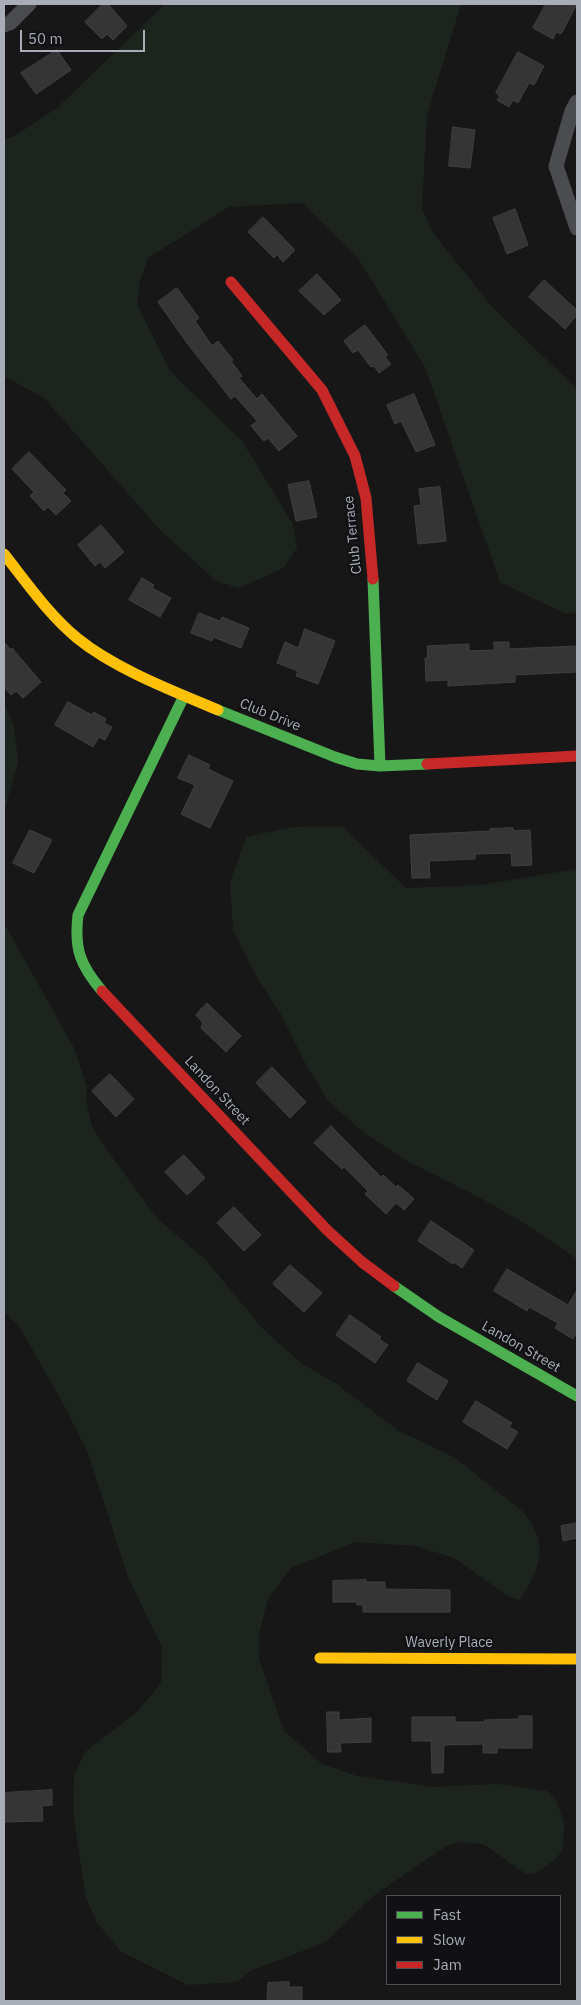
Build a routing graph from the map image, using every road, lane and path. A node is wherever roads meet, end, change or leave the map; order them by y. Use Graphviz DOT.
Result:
graph roads {
  1 [pos="29,4"];
  2 [pos="4,25"];
  3 [pos="577,102"];
  4 [pos="577,228"];
  5 [pos="231,282"];
  6 [pos="4,554"];
  7 [pos="184,696"];
  8 [pos="577,756"];
  9 [pos="380,766"];
  10 [pos="577,1396"];
  11 [pos="320,1658"];
  12 [pos="577,1659"];
  1 -- 2 [label="street"];
  3 -- 4 [label="street"];
  5 -- 9 [label="street, Club Terrace"];
  6 -- 7 [label="street, Club Drive"];
  7 -- 9 [label="street, Club Drive"];
  7 -- 10 [label="street, Landon Street"];
  8 -- 9 [label="street, Club Drive"];
  11 -- 12 [label="street, Waverly Place"];
}
